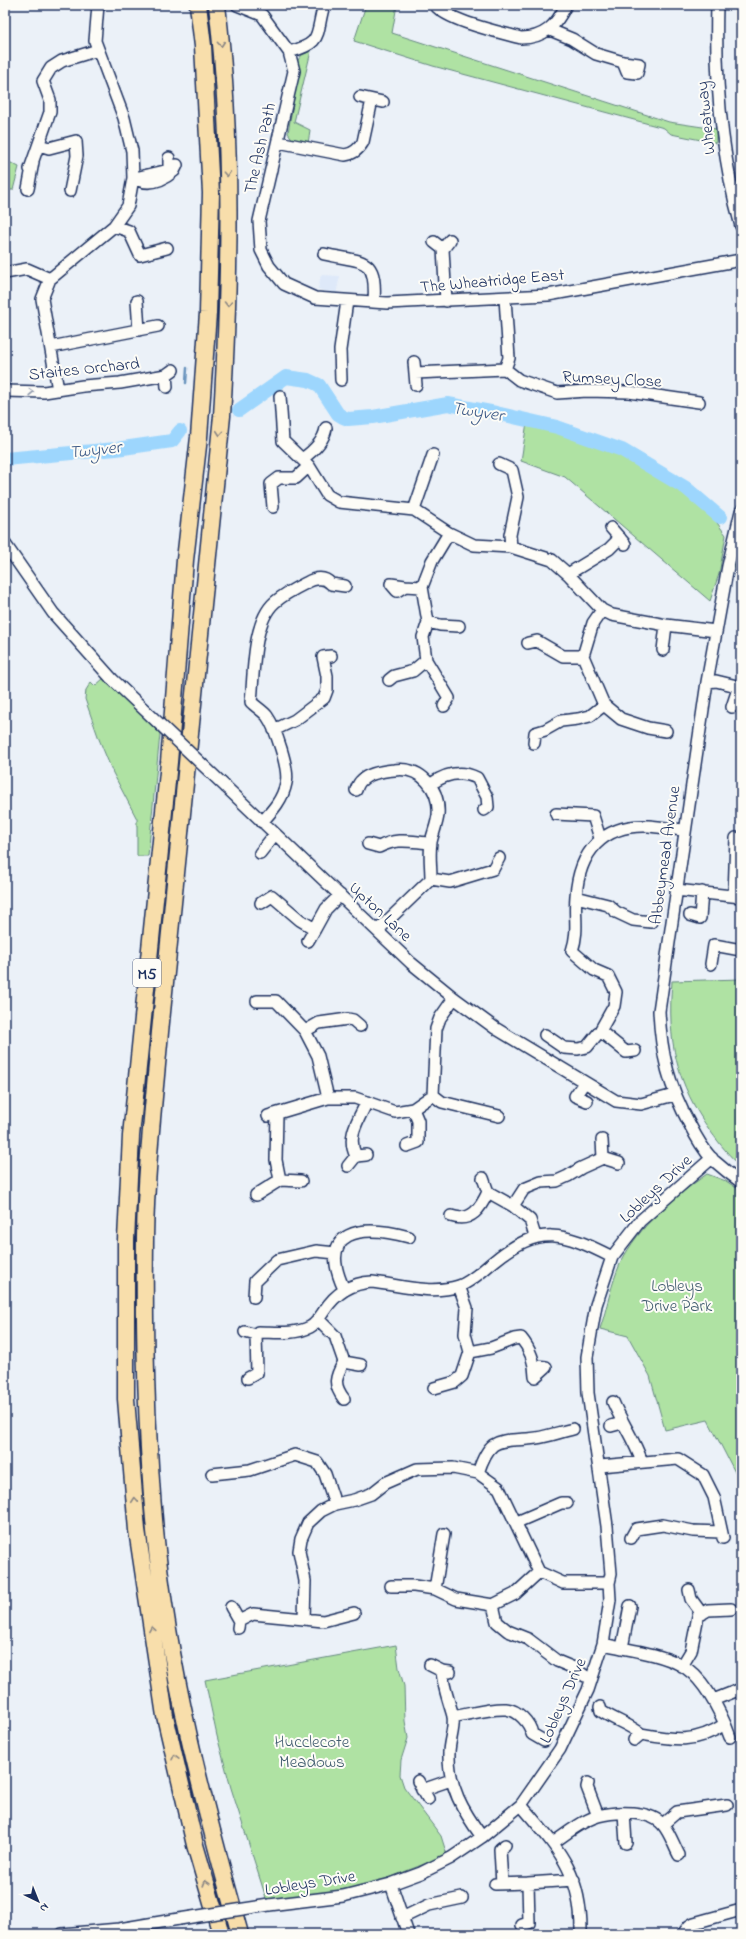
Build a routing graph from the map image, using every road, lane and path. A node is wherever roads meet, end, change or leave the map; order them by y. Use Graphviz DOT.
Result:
graph roads {
  1 [pos="98,5"];
  2 [pos="198,5"];
  3 [pos="216,5"];
  4 [pos="237,5"];
  5 [pos="324,5"];
  6 [pos="435,5"];
  7 [pos="566,5"];
  8 [pos="717,5"];
  9 [pos="550,30"];
  10 [pos="98,50"];
  11 [pos="289,52"];
  12 [pos="623,62"];
  13 [pos="360,97"];
  14 [pos="372,100"];
  15 [pos="383,102"];
  16 [pos="278,142"];
  17 [pos="39,145"];
  18 [pos="173,162"];
  19 [pos="133,178"];
  20 [pos="28,190"];
  21 [pos="70,191"];
  22 [pos="114,226"];
  23 [pos="741,226"];
  24 [pos="443,243"];
  25 [pos="167,248"];
  26 [pos="324,254"];
  27 [pos="741,260"];
  28 [pos="5,273"];
  29 [pos="50,278"];
  30 [pos="315,298"];
  31 [pos="505,298"];
  32 [pos="137,301"];
  33 [pos="347,301"];
  34 [pos="446,301"];
  35 [pos="374,302"];
  36 [pos="158,326"];
  37 [pos="139,330"];
  38 [pos="51,347"];
  39 [pos="505,369"];
  40 [pos="343,373"];
  41 [pos="416,385"];
  42 [pos="167,387"];
  43 [pos="58,390"];
  44 [pos="5,391"];
  45 [pos="280,396"];
  46 [pos="699,402"];
  47 [pos="326,428"];
  48 [pos="428,460"];
  49 [pos="305,463"];
  50 [pos="499,464"];
  51 [pos="273,507"];
  52 [pos="414,510"];
  53 [pos="741,510"];
  54 [pos="612,528"];
  55 [pos="450,533"];
  56 [pos="5,544"];
  57 [pos="511,546"];
  58 [pos="568,574"];
  59 [pos="345,586"];
  60 [pos="405,586"];
  61 [pos="422,587"];
  62 [pos="602,610"];
  63 [pos="428,622"];
  64 [pos="666,625"];
  65 [pos="459,626"];
  66 [pos="716,631"];
  67 [pos="528,643"];
  68 [pos="663,650"];
  69 [pos="583,656"];
  70 [pos="324,657"];
  71 [pos="426,660"];
  72 [pos="392,676"];
  73 [pos="707,682"];
  74 [pos="740,686"];
  75 [pos="730,703"];
  76 [pos="604,705"];
  77 [pos="444,706"];
  78 [pos="274,730"];
  79 [pos="666,731"];
  80 [pos="534,743"];
  81 [pos="431,784"];
  82 [pos="356,790"];
  83 [pos="484,810"];
  84 [pos="556,814"];
  85 [pos="262,822"];
  86 [pos="684,830"];
  87 [pos="275,834"];
  88 [pos="600,838"];
  89 [pos="736,838"];
  90 [pos="431,843"];
  91 [pos="368,844"];
  92 [pos="260,853"];
  93 [pos="499,858"];
  94 [pos="431,879"];
  95 [pos="676,890"];
  96 [pos="702,892"];
  97 [pos="340,895"];
  98 [pos="737,896"];
  99 [pos="576,897"];
  100 [pos="261,903"];
  101 [pos="690,915"];
  102 [pos="651,922"];
  103 [pos="315,929"];
  104 [pos="378,930"];
  105 [pos="308,941"];
  106 [pos="741,950"];
  107 [pos="711,964"];
  108 [pos="454,998"];
  109 [pos="257,1001"];
  110 [pos="360,1026"];
  111 [pos="305,1031"];
  112 [pos="600,1031"];
  113 [pos="545,1035"];
  114 [pos="635,1050"];
  115 [pos="584,1083"];
  116 [pos="432,1095"];
  117 [pos="674,1095"];
  118 [pos="328,1098"];
  119 [pos="587,1101"];
  120 [pos="366,1102"];
  121 [pos="413,1109"];
  122 [pos="499,1116"];
  123 [pos="602,1140"];
  124 [pos="414,1145"];
  125 [pos="603,1158"];
  126 [pos="712,1158"];
  127 [pos="619,1163"];
  128 [pos="348,1166"];
  129 [pos="483,1178"];
  130 [pos="280,1180"];
  131 [pos="301,1181"];
  132 [pos="741,1182"];
  133 [pos="488,1192"];
  134 [pos="256,1195"];
  135 [pos="513,1206"];
  136 [pos="455,1217"];
  137 [pos="535,1236"];
  138 [pos="409,1237"];
  139 [pos="336,1253"];
  140 [pos="612,1257"];
  141 [pos="459,1286"];
  142 [pos="254,1287"];
  143 [pos="344,1289"];
  144 [pos="318,1319"];
  145 [pos="245,1332"];
  146 [pos="256,1335"];
  147 [pos="470,1352"];
  148 [pos="344,1362"];
  149 [pos="361,1365"];
  150 [pos="535,1372"];
  151 [pos="258,1375"];
  152 [pos="439,1387"];
  153 [pos="337,1394"];
  154 [pos="613,1402"];
  155 [pos="622,1423"];
  156 [pos="611,1426"];
  157 [pos="573,1429"];
  158 [pos="642,1462"];
  159 [pos="600,1466"];
  160 [pos="212,1473"];
  161 [pos="478,1473"];
  162 [pos="567,1503"];
  163 [pos="335,1504"];
  164 [pos="517,1522"];
  165 [pos="631,1538"];
  166 [pos="446,1540"];
  167 [pos="539,1572"];
  168 [pos="609,1584"];
  169 [pos="391,1586"];
  170 [pos="435,1589"];
  171 [pos="689,1590"];
  172 [pos="492,1605"];
  173 [pos="630,1606"];
  174 [pos="231,1608"];
  175 [pos="734,1610"];
  176 [pos="357,1612"];
  177 [pos="702,1614"];
  178 [pos="304,1619"];
  179 [pos="603,1644"];
  180 [pos="622,1648"];
  181 [pos="430,1665"];
  182 [pos="682,1666"];
  183 [pos="585,1676"];
  184 [pos="741,1689"];
  185 [pos="713,1700"];
  186 [pos="600,1707"];
  187 [pos="453,1717"];
  188 [pos="725,1724"];
  189 [pos="730,1737"];
  190 [pos="544,1741"];
  191 [pos="452,1780"];
  192 [pos="584,1785"];
  193 [pos="422,1790"];
  194 [pos="521,1805"];
  195 [pos="727,1806"];
  196 [pos="624,1813"];
  197 [pos="598,1816"];
  198 [pos="663,1824"];
  199 [pos="482,1837"];
  200 [pos="553,1843"];
  201 [pos="626,1844"];
  202 [pos="504,1845"];
  203 [pos="679,1855"];
  204 [pos="574,1880"];
  205 [pos="528,1883"];
  206 [pos="391,1884"];
  207 [pos="462,1898"];
  208 [pos="741,1910"];
  209 [pos="402,1918"];
  210 [pos="529,1924"];
  211 [pos="62,1934"];
  212 [pos="221,1934"];
  213 [pos="240,1934"];
  214 [pos="408,1934"];
  215 [pos="581,1934"];
  216 [pos="683,1934"];
  1 -- 10 [label="street"];
  212 -- 2 [label="highway, M5, one-way"];
  3 -- 213 [label="highway, M5, one-way"];
  4 -- 11 [label="street, The Ash Path"];
  5 -- 11 [label="street"];
  6 -- 9 [label="street"];
  7 -- 9 [label="street"];
  8 -- 23 [label="street, Wheatway"];
  9 -- 12 [label="street"];
  10 -- 17 [label="street"];
  10 -- 19 [label="street"];
  11 -- 16 [label="street, The Ash Path"];
  13 -- 14 [label="street"];
  14 -- 15 [label="street"];
  14 -- 16 [label="street"];
  16 -- 30 [label="street, The Ash Path"];
  17 -- 20 [label="street"];
  17 -- 21 [label="street"];
  18 -- 19 [label="street"];
  19 -- 22 [label="street"];
  22 -- 25 [label="street"];
  22 -- 29 [label="street"];
  24 -- 34 [label="street"];
  26 -- 35 [label="street"];
  27 -- 31 [label="street, The Wheatridge East"];
  28 -- 29 [label="street"];
  29 -- 38 [label="street"];
  30 -- 33 [label="street, The Wheatridge East"];
  31 -- 34 [label="street, The Wheatridge East"];
  31 -- 39 [label="street"];
  32 -- 37 [label="street"];
  33 -- 35 [label="street, The Wheatridge East"];
  33 -- 40 [label="street"];
  34 -- 35 [label="street, The Wheatridge East"];
  36 -- 37 [label="street"];
  37 -- 38 [label="street"];
  38 -- 43 [label="street"];
  39 -- 41 [label="street"];
  39 -- 46 [label="street, Rumsey Close"];
  42 -- 43 [label="street, Staites Orchard"];
  44 -- 43 [label="street, Staites Orchard, one-way"];
  45 -- 49 [label="street"];
  47 -- 49 [label="street"];
  48 -- 52 [label="street"];
  49 -- 51 [label="street"];
  49 -- 52 [label="street"];
  50 -- 57 [label="street"];
  52 -- 55 [label="street"];
  53 -- 66 [label="street, Abbeymead Avenue"];
  54 -- 58 [label="street"];
  55 -- 57 [label="street"];
  55 -- 61 [label="street"];
  56 -- 85 [label="street, Upton Lane, bridge"];
  57 -- 58 [label="street"];
  58 -- 62 [label="street"];
  59 -- 78 [label="street"];
  60 -- 61 [label="street"];
  61 -- 63 [label="street"];
  62 -- 64 [label="street"];
  62 -- 69 [label="street"];
  63 -- 65 [label="street"];
  63 -- 71 [label="street"];
  64 -- 66 [label="street"];
  64 -- 68 [label="street"];
  66 -- 73 [label="street, Abbeymead Avenue"];
  67 -- 69 [label="street"];
  69 -- 76 [label="street"];
  70 -- 78 [label="street"];
  71 -- 72 [label="street"];
  71 -- 77 [label="street"];
  73 -- 74 [label="street"];
  73 -- 86 [label="street, Abbeymead Avenue"];
  74 -- 75 [label="street"];
  76 -- 79 [label="street"];
  76 -- 80 [label="street"];
  78 -- 85 [label="street"];
  81 -- 82 [label="street"];
  81 -- 83 [label="street"];
  81 -- 90 [label="street"];
  84 -- 88 [label="street"];
  85 -- 87 [label="street, Upton Lane"];
  86 -- 88 [label="street"];
  86 -- 95 [label="street, Abbeymead Avenue"];
  87 -- 92 [label="street"];
  87 -- 97 [label="street, Upton Lane"];
  88 -- 99 [label="street"];
  89 -- 98 [label="street"];
  90 -- 91 [label="street"];
  90 -- 94 [label="street"];
  93 -- 94 [label="street"];
  94 -- 104 [label="street"];
  95 -- 96 [label="street"];
  95 -- 117 [label="street, Abbeymead Avenue"];
  96 -- 98 [label="street"];
  96 -- 101 [label="street"];
  97 -- 103 [label="street"];
  97 -- 104 [label="street, Upton Lane"];
  99 -- 102 [label="street"];
  99 -- 112 [label="street"];
  100 -- 103 [label="street"];
  103 -- 105 [label="street"];
  104 -- 108 [label="street, Upton Lane"];
  106 -- 107 [label="street"];
  108 -- 115 [label="street, Upton Lane"];
  108 -- 116 [label="street"];
  109 -- 111 [label="street"];
  110 -- 111 [label="street"];
  111 -- 118 [label="street"];
  112 -- 113 [label="street"];
  112 -- 114 [label="street"];
  115 -- 117 [label="street, Upton Lane"];
  115 -- 119 [label="street"];
  116 -- 121 [label="street"];
  116 -- 122 [label="street"];
  117 -- 126 [label="street, Abbeymead Avenue"];
  118 -- 120 [label="street"];
  118 -- 130 [label="street"];
  120 -- 121 [label="street"];
  120 -- 128 [label="street"];
  121 -- 124 [label="street"];
  123 -- 125 [label="street"];
  125 -- 127 [label="street"];
  125 -- 135 [label="street"];
  126 -- 132 [label="street, Abbeymead Avenue"];
  126 -- 140 [label="street, Lobleys Drive"];
  129 -- 133 [label="street"];
  130 -- 131 [label="street"];
  130 -- 134 [label="street"];
  133 -- 135 [label="street"];
  133 -- 136 [label="street"];
  135 -- 137 [label="street"];
  137 -- 140 [label="street"];
  137 -- 141 [label="street"];
  138 -- 139 [label="street"];
  139 -- 142 [label="street"];
  139 -- 143 [label="street"];
  140 -- 159 [label="street, Lobleys Drive"];
  141 -- 143 [label="street"];
  141 -- 147 [label="street"];
  143 -- 144 [label="street"];
  144 -- 146 [label="street"];
  144 -- 148 [label="street"];
  145 -- 146 [label="street"];
  146 -- 151 [label="street"];
  147 -- 150 [label="street"];
  147 -- 152 [label="street"];
  148 -- 149 [label="street"];
  148 -- 153 [label="street"];
  154 -- 155 [label="street"];
  155 -- 156 [label="street"];
  155 -- 158 [label="street"];
  157 -- 161 [label="street"];
  158 -- 159 [label="street"];
  158 -- 165 [label="street"];
  159 -- 168 [label="street, Lobleys Drive"];
  160 -- 163 [label="street"];
  161 -- 163 [label="street"];
  161 -- 164 [label="street"];
  162 -- 164 [label="street"];
  163 -- 178 [label="street"];
  164 -- 167 [label="street"];
  166 -- 170 [label="street"];
  167 -- 168 [label="street"];
  167 -- 172 [label="street"];
  168 -- 179 [label="street, Lobleys Drive"];
  169 -- 170 [label="street"];
  170 -- 172 [label="street"];
  171 -- 177 [label="street"];
  172 -- 183 [label="street"];
  173 -- 180 [label="street"];
  174 -- 178 [label="street"];
  175 -- 177 [label="street"];
  176 -- 178 [label="street"];
  177 -- 182 [label="street"];
  179 -- 180 [label="street"];
  179 -- 194 [label="street, Lobleys Drive"];
  180 -- 182 [label="street"];
  181 -- 187 [label="street"];
  182 -- 185 [label="street"];
  184 -- 185 [label="street"];
  185 -- 188 [label="street"];
  186 -- 188 [label="street"];
  187 -- 190 [label="street"];
  187 -- 191 [label="street"];
  188 -- 189 [label="street"];
  191 -- 193 [label="street"];
  191 -- 199 [label="street"];
  192 -- 197 [label="street"];
  194 -- 199 [label="street, Lobleys Drive"];
  194 -- 200 [label="street"];
  195 -- 198 [label="street"];
  196 -- 197 [label="street"];
  196 -- 198 [label="street"];
  196 -- 201 [label="street"];
  197 -- 200 [label="street"];
  198 -- 203 [label="street"];
  199 -- 206 [label="street, Lobleys Drive"];
  200 -- 204 [label="street"];
  202 -- 205 [label="street"];
  204 -- 205 [label="street"];
  204 -- 215 [label="street"];
  205 -- 210 [label="street"];
  206 -- 209 [label="street"];
  206 -- 211 [label="street, Lobleys Drive, bridge"];
  207 -- 209 [label="street"];
  208 -- 216 [label="street"];
  209 -- 214 [label="street"];
}
